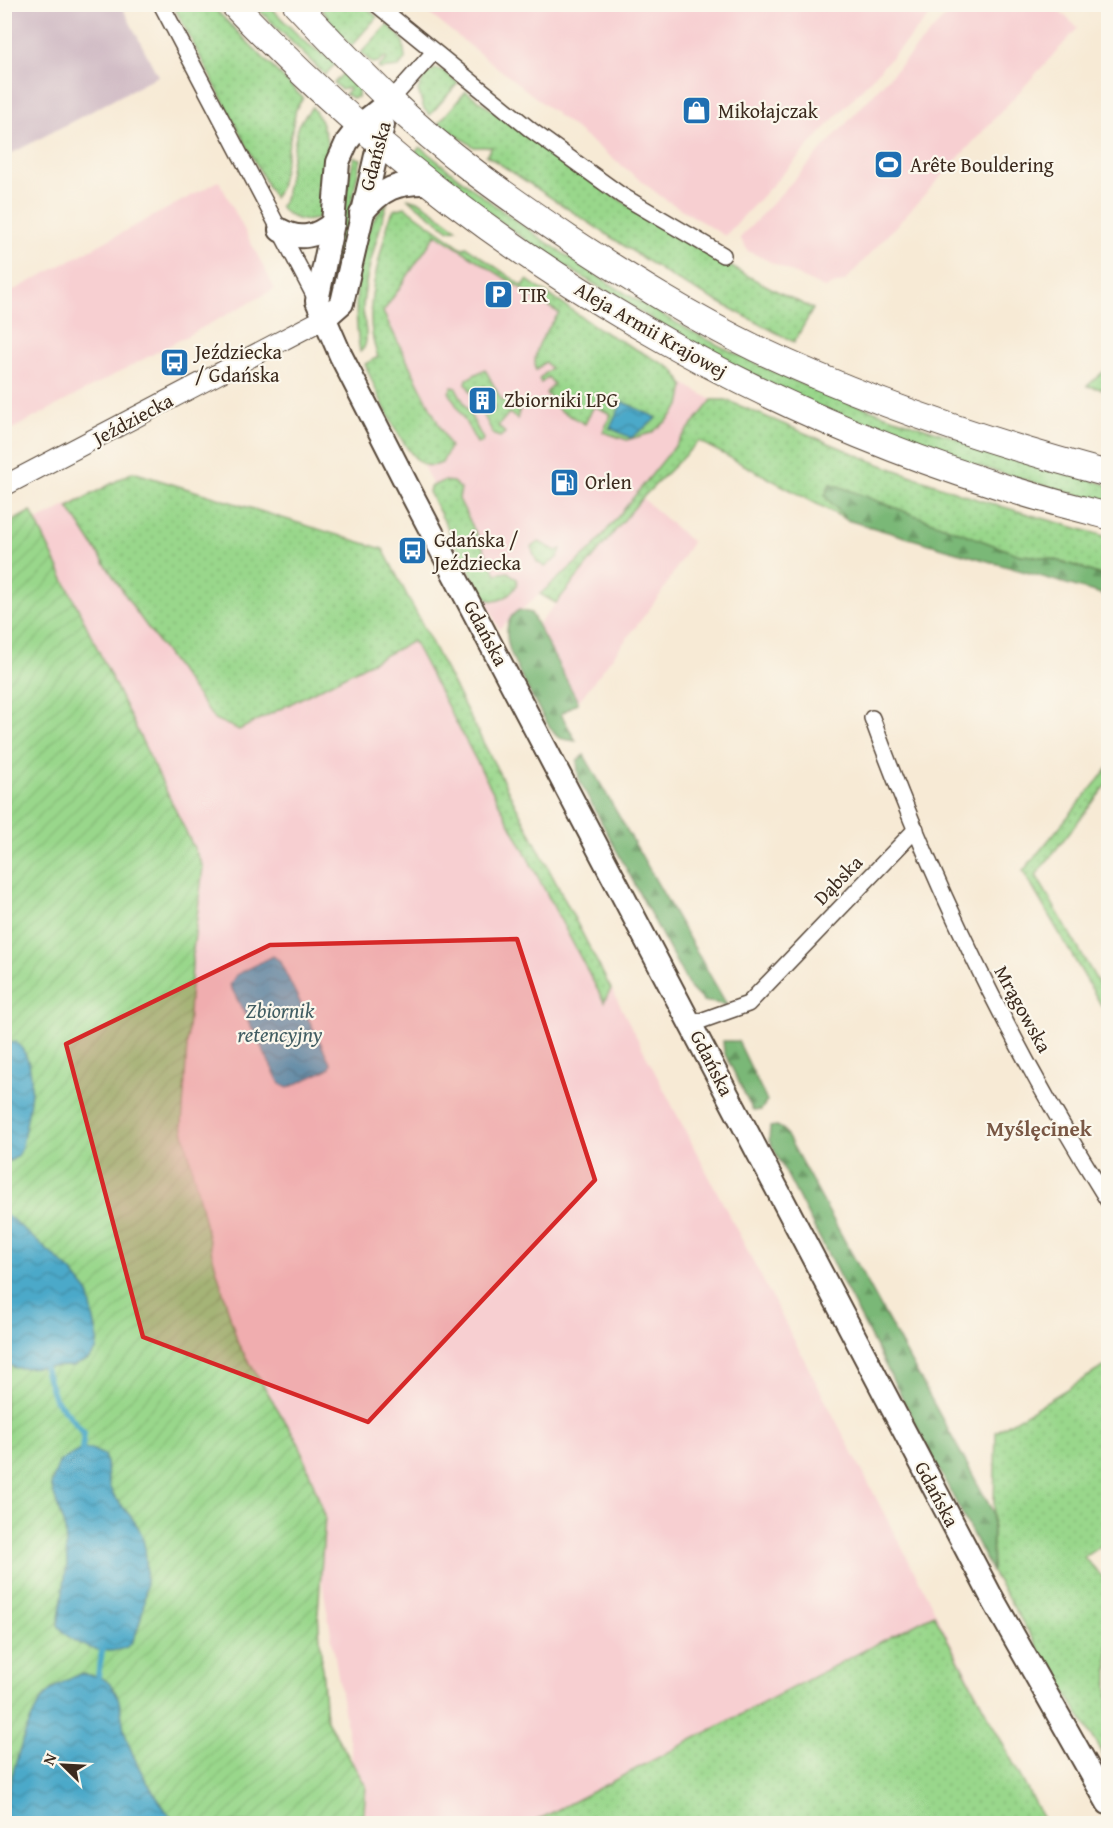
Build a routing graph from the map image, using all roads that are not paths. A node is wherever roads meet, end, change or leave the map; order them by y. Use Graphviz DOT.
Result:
graph roads {
  1 [pos="161,4"];
  2 [pos="233,4"];
  3 [pos="296,4"];
  4 [pos="376,4"];
  5 [pos="433,53"];
  6 [pos="390,101"];
  7 [pos="369,132"];
  8 [pos="430,183"];
  9 [pos="360,215"];
  10 [pos="333,223"];
  11 [pos="280,230"];
  12 [pos="723,255"];
  13 [pos="321,310"];
  14 [pos="1108,474"];
  15 [pos="4,486"];
  16 [pos="1108,516"];
  17 [pos="872,718"];
  18 [pos="916,829"];
  19 [pos="692,1024"];
  20 [pos="1108,1201"];
  21 [pos="1108,1803"];
  1 -- 11 [label="street, Gdańska"];
  2 -- 7 [label="main road, Aleja Armii Krajowej"];
  3 -- 6 [label="main road, Aleja Armii Krajowej"];
  4 -- 5 [label="street"];
  5 -- 6 [label="street"];
  5 -- 12 [label="street"];
  6 -- 7 [label="main road, Gdańska"];
  6 -- 14 [label="main road, Aleja Armii Krajowej"];
  7 -- 8 [label="main road, Aleja Armii Krajowej"];
  7 -- 9 [label="main road, Gdańska"];
  7 -- 10 [label="main road, Gdańska"];
  8 -- 9 [label="main road"];
  8 -- 16 [label="main road, Aleja Armii Krajowej"];
  9 -- 13 [label="main road, Gdańska"];
  10 -- 11 [label="main road"];
  10 -- 13 [label="main road, Gdańska"];
  11 -- 13 [label="street, Gdańska"];
  13 -- 15 [label="street, Jeździecka"];
  13 -- 19 [label="main road, Gdańska"];
  17 -- 18 [label="street"];
  18 -- 19 [label="street, Dąbska"];
  18 -- 20 [label="street, Mrągowska"];
  19 -- 21 [label="main road, Gdańska"];
}
